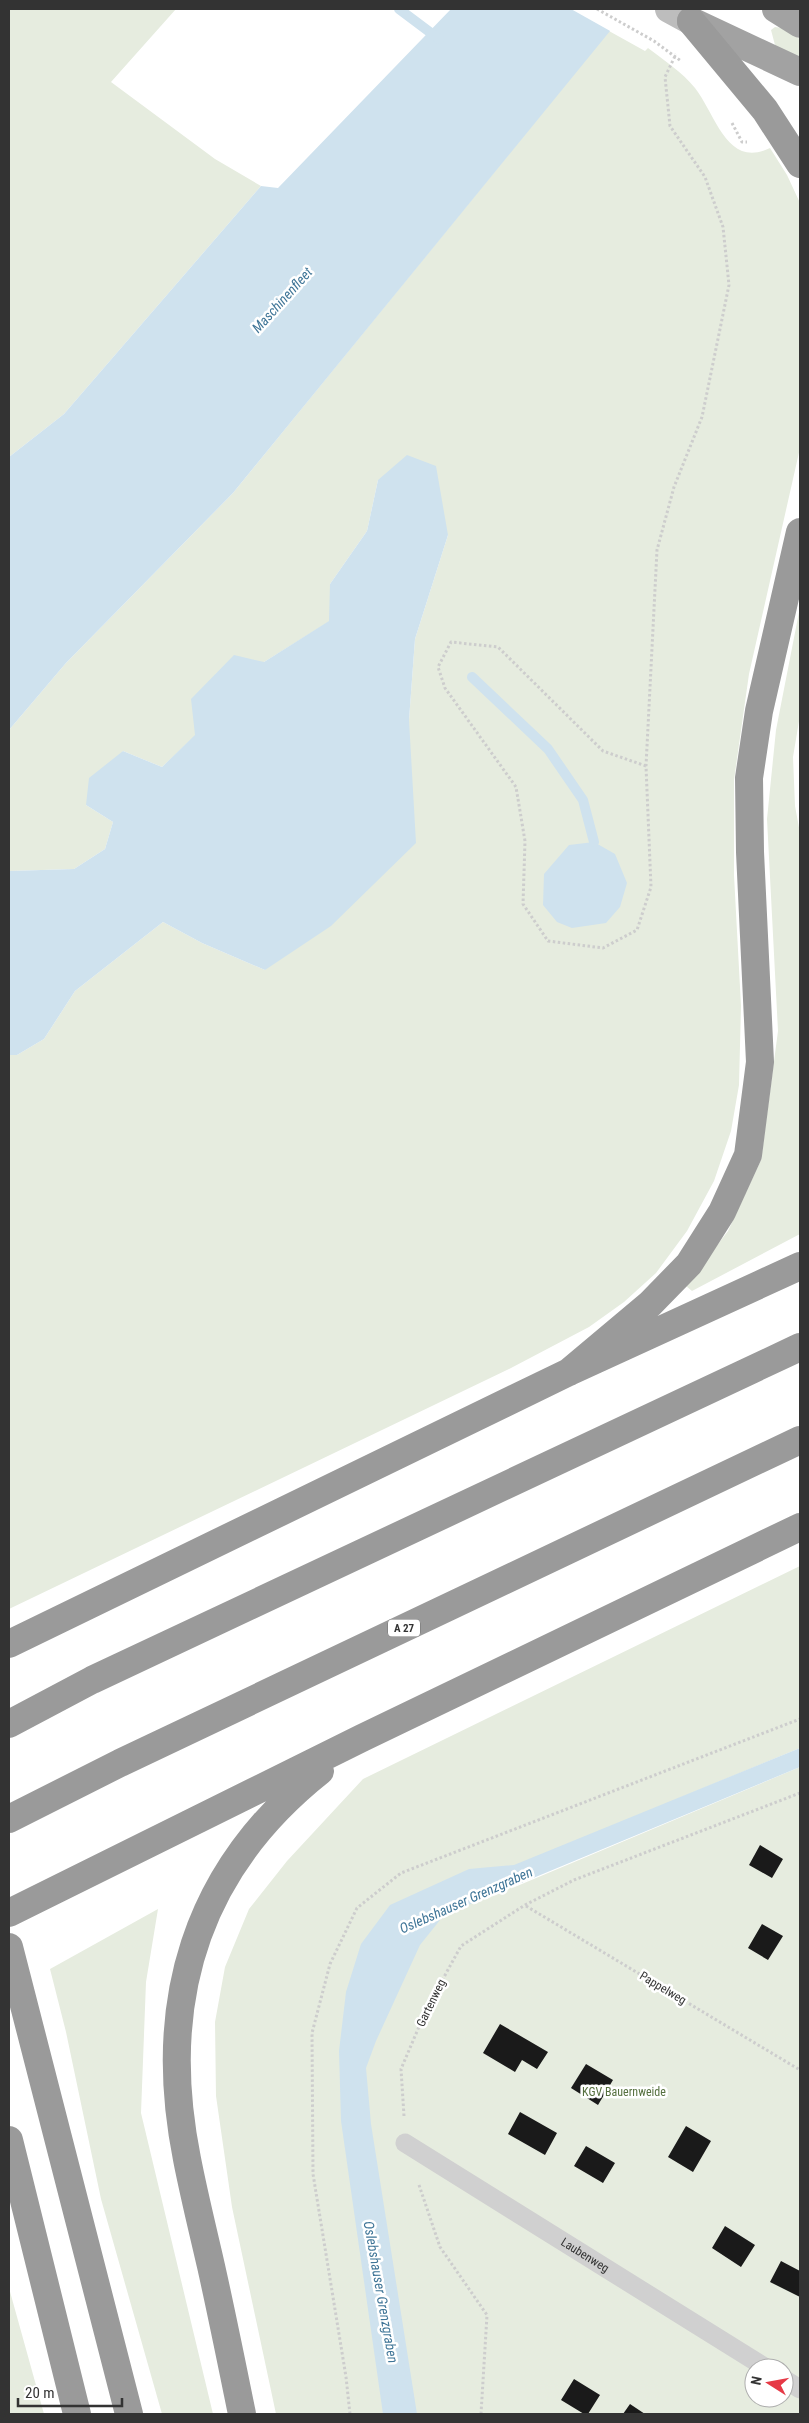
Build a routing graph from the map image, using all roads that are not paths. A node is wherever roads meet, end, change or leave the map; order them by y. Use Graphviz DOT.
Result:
graph roads {
  1 [pos="776,9"];
  2 [pos="680,15"];
  3 [pos="800,24"];
  4 [pos="800,72"];
  5 [pos="800,164"];
  6 [pos="800,532"];
  7 [pos="800,1266"];
  8 [pos="800,1347"];
  9 [pos="569,1372"];
  10 [pos="800,1440"];
  11 [pos="800,1527"];
  12 [pos="9,1644"];
  13 [pos="9,1724"];
  14 [pos="362,1738"];
  15 [pos="9,1819"];
  16 [pos="9,1913"];
  17 [pos="9,1947"];
  18 [pos="9,2140"];
  19 [pos="406,2143"];
  20 [pos="750,2358"];
  21 [pos="77,2414"];
  22 [pos="129,2414"];
  23 [pos="242,2414"];
  1 -- 3 [label="highway"];
  2 -- 4 [label="highway"];
  2 -- 5 [label="highway"];
  6 -- 9 [label="highway"];
  7 -- 9 [label="highway"];
  8 -- 13 [label="highway"];
  9 -- 12 [label="highway"];
  10 -- 15 [label="highway, A 27"];
  11 -- 14 [label="highway"];
  14 -- 16 [label="highway"];
  14 -- 23 [label="highway"];
  17 -- 22 [label="highway"];
  18 -- 21 [label="highway"];
  19 -- 20 [label="lane, Laubenweg"];
}
